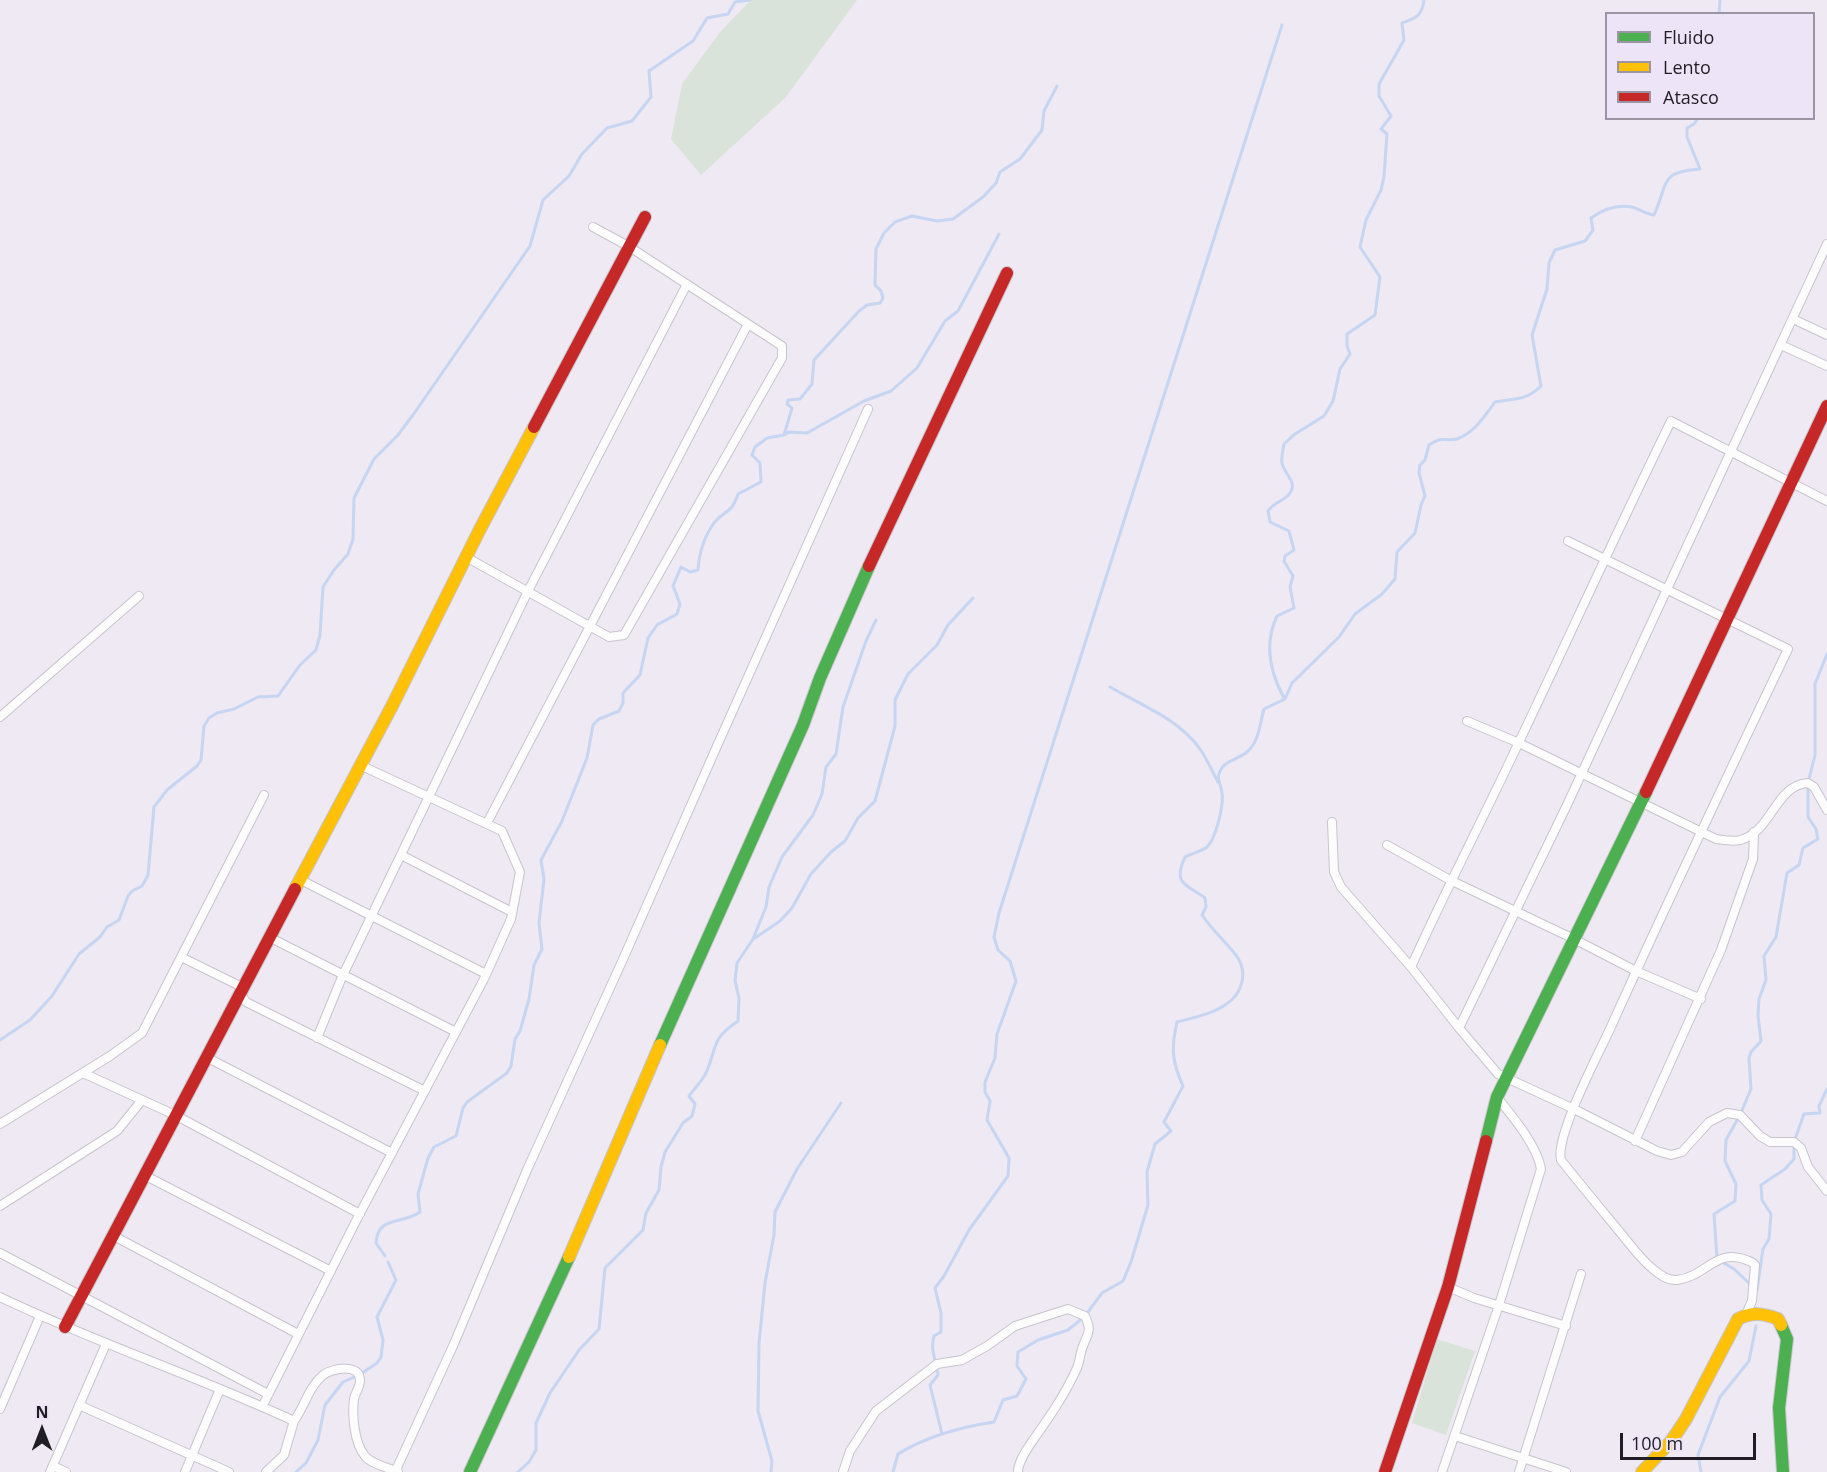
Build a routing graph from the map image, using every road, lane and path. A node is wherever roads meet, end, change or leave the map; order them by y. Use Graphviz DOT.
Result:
graph roads {
  1 [pos="645,217"];
  2 [pos="593,227"];
  3 [pos="1827,244"];
  4 [pos="628,246"];
  5 [pos="1006,273"];
  6 [pos="687,284"];
  7 [pos="1793,319"];
  8 [pos="748,324"];
  9 [pos="1827,335"];
  10 [pos="1781,345"];
  11 [pos="1827,366"];
  12 [pos="1827,405"];
  13 [pos="868,409"];
  14 [pos="1731,453"];
  15 [pos="1790,483"];
  16 [pos="1827,501"];
  17 [pos="1568,541"];
  18 [pos="466,557"];
  19 [pos="1603,560"];
  20 [pos="1666,590"];
  21 [pos="528,591"];
  22 [pos="139,596"];
  23 [pos="1726,620"];
  24 [pos="590,626"];
  25 [pos="0,717"];
  26 [pos="1467,721"];
  27 [pos="1519,743"];
  28 [pos="360,765"];
  29 [pos="1581,772"];
  30 [pos="264,795"];
  31 [pos="429,797"];
  32 [pos="1641,802"];
  33 [pos="1827,810"];
  34 [pos="1332,822"];
  35 [pos="487,823"];
  36 [pos="1754,832"];
  37 [pos="1701,833"];
  38 [pos="1387,844"];
  39 [pos="400,855"];
  40 [pos="299,879"];
  41 [pos="1450,880"];
  42 [pos="512,912"];
  43 [pos="1517,912"];
  44 [pos="371,916"];
  45 [pos="269,937"];
  46 [pos="1574,939"];
  47 [pos="181,957"];
  48 [pos="1411,967"];
  49 [pos="1636,971"];
  50 [pos="486,974"];
  51 [pos="343,975"];
  52 [pos="240,993"];
  53 [pos="1701,999"];
  54 [pos="1459,1028"];
  55 [pos="456,1032"];
  56 [pos="317,1038"];
  57 [pos="206,1057"];
  58 [pos="83,1073"];
  59 [pos="1508,1079"];
  60 [pos="425,1091"];
  61 [pos="1497,1097"];
  62 [pos="142,1100"];
  63 [pos="1574,1109"];
  64 [pos="175,1115"];
  65 [pos="0,1124"];
  66 [pos="1635,1141"];
  67 [pos="392,1153"];
  68 [pos="144,1175"];
  69 [pos="1827,1191"];
  70 [pos="0,1206"];
  71 [pos="360,1214"];
  72 [pos="112,1235"];
  73 [pos="0,1253"];
  74 [pos="331,1271"];
  75 [pos="1581,1274"];
  76 [pos="1448,1287"];
  77 [pos="82,1295"];
  78 [pos="0,1297"];
  79 [pos="1499,1305"];
  80 [pos="1752,1313"];
  81 [pos="40,1316"];
  82 [pos="1566,1326"];
  83 [pos="65,1328"];
  84 [pos="298,1334"];
  85 [pos="106,1344"];
  86 [pos="220,1389"];
  87 [pos="268,1394"];
  88 [pos="79,1405"];
  89 [pos="262,1407"];
  90 [pos="0,1409"];
  91 [pos="294,1421"];
  92 [pos="1455,1436"];
  93 [pos="192,1455"];
  94 [pos="1523,1459"];
  95 [pos="51,1469"];
  96 [pos="396,1471"];
  97 [pos="66,1472"];
  98 [pos="185,1472"];
  99 [pos="229,1472"];
  100 [pos="266,1472"];
  101 [pos="470,1472"];
  102 [pos="843,1472"];
  103 [pos="1018,1472"];
  104 [pos="1385,1472"];
  105 [pos="1442,1472"];
  106 [pos="1519,1472"];
  107 [pos="1566,1472"];
  108 [pos="1642,1472"];
  109 [pos="1783,1472"];
  1 -- 4 [label="street"];
  2 -- 4 [label="street"];
  3 -- 7 [label="street"];
  4 -- 6 [label="street"];
  4 -- 18 [label="street"];
  5 -- 101 [label="street"];
  6 -- 8 [label="street"];
  6 -- 21 [label="street"];
  7 -- 9 [label="street"];
  7 -- 10 [label="street"];
  8 -- 24 [label="street"];
  8 -- 24 [label="street"];
  10 -- 11 [label="street"];
  10 -- 14 [label="street"];
  12 -- 15 [label="street"];
  13 -- 96 [label="street"];
  14 -- 15 [label="street"];
  14 -- 19 [label="street"];
  14 -- 20 [label="street"];
  15 -- 16 [label="street"];
  15 -- 23 [label="street"];
  17 -- 19 [label="street"];
  18 -- 21 [label="street"];
  18 -- 28 [label="street"];
  19 -- 20 [label="street"];
  19 -- 27 [label="street"];
  20 -- 23 [label="street"];
  20 -- 29 [label="street"];
  21 -- 24 [label="street"];
  21 -- 31 [label="street"];
  22 -- 25 [label="street"];
  23 -- 32 [label="street"];
  23 -- 37 [label="street"];
  24 -- 35 [label="street"];
  26 -- 27 [label="street"];
  27 -- 29 [label="street"];
  27 -- 41 [label="street"];
  28 -- 31 [label="street"];
  28 -- 40 [label="street"];
  29 -- 32 [label="street"];
  29 -- 43 [label="street"];
  30 -- 47 [label="street"];
  31 -- 35 [label="street"];
  31 -- 39 [label="street"];
  32 -- 37 [label="street"];
  32 -- 46 [label="street"];
  33 -- 36 [label="street"];
  34 -- 48 [label="street"];
  35 -- 42 [label="street"];
  36 -- 37 [label="street"];
  36 -- 53 [label="street"];
  37 -- 49 [label="street"];
  38 -- 41 [label="street"];
  39 -- 42 [label="street"];
  39 -- 44 [label="street"];
  40 -- 44 [label="street"];
  40 -- 45 [label="street"];
  41 -- 43 [label="street"];
  41 -- 48 [label="street"];
  42 -- 50 [label="street"];
  43 -- 46 [label="street"];
  43 -- 54 [label="street"];
  44 -- 50 [label="street"];
  44 -- 51 [label="street"];
  45 -- 51 [label="street"];
  45 -- 52 [label="street"];
  46 -- 49 [label="street"];
  46 -- 59 [label="street"];
  47 -- 52 [label="street"];
  47 -- 58 [label="street"];
  48 -- 54 [label="street"];
  49 -- 53 [label="street"];
  49 -- 63 [label="street"];
  50 -- 55 [label="street"];
  51 -- 55 [label="street"];
  51 -- 56 [label="street"];
  52 -- 56 [label="street"];
  52 -- 57 [label="street"];
  53 -- 66 [label="street"];
  54 -- 59 [label="street"];
  55 -- 60 [label="street"];
  56 -- 60 [label="street"];
  57 -- 64 [label="street"];
  57 -- 67 [label="street"];
  58 -- 62 [label="street"];
  58 -- 65 [label="street"];
  59 -- 61 [label="street"];
  59 -- 63 [label="street"];
  60 -- 67 [label="street"];
  61 -- 76 [label="street"];
  61 -- 79 [label="street"];
  62 -- 64 [label="street"];
  62 -- 70 [label="street"];
  63 -- 66 [label="street"];
  63 -- 80 [label="street"];
  64 -- 68 [label="street"];
  64 -- 71 [label="street"];
  66 -- 69 [label="street"];
  67 -- 71 [label="street"];
  68 -- 72 [label="street"];
  68 -- 74 [label="street"];
  71 -- 74 [label="street"];
  72 -- 77 [label="street"];
  72 -- 84 [label="street"];
  73 -- 77 [label="street"];
  74 -- 84 [label="street"];
  75 -- 82 [label="street"];
  76 -- 79 [label="street"];
  76 -- 104 [label="street"];
  77 -- 83 [label="street"];
  77 -- 87 [label="street"];
  78 -- 81 [label="street"];
  79 -- 82 [label="street"];
  79 -- 92 [label="street"];
  80 -- 108 [label="street"];
  80 -- 109 [label="street"];
  81 -- 83 [label="street"];
  81 -- 90 [label="street"];
  82 -- 94 [label="street"];
  83 -- 85 [label="street"];
  84 -- 87 [label="street"];
  85 -- 86 [label="street"];
  85 -- 88 [label="street"];
  86 -- 89 [label="street"];
  86 -- 93 [label="street"];
  87 -- 89 [label="street"];
  88 -- 93 [label="street"];
  88 -- 95 [label="street"];
  89 -- 91 [label="street"];
  91 -- 96 [label="street"];
  91 -- 100 [label="street"];
  92 -- 94 [label="street"];
  92 -- 105 [label="street"];
  93 -- 98 [label="street"];
  93 -- 99 [label="street"];
  94 -- 106 [label="street"];
  94 -- 107 [label="street"];
  95 -- 97 [label="street"];
  102 -- 103 [label="street"];
}
